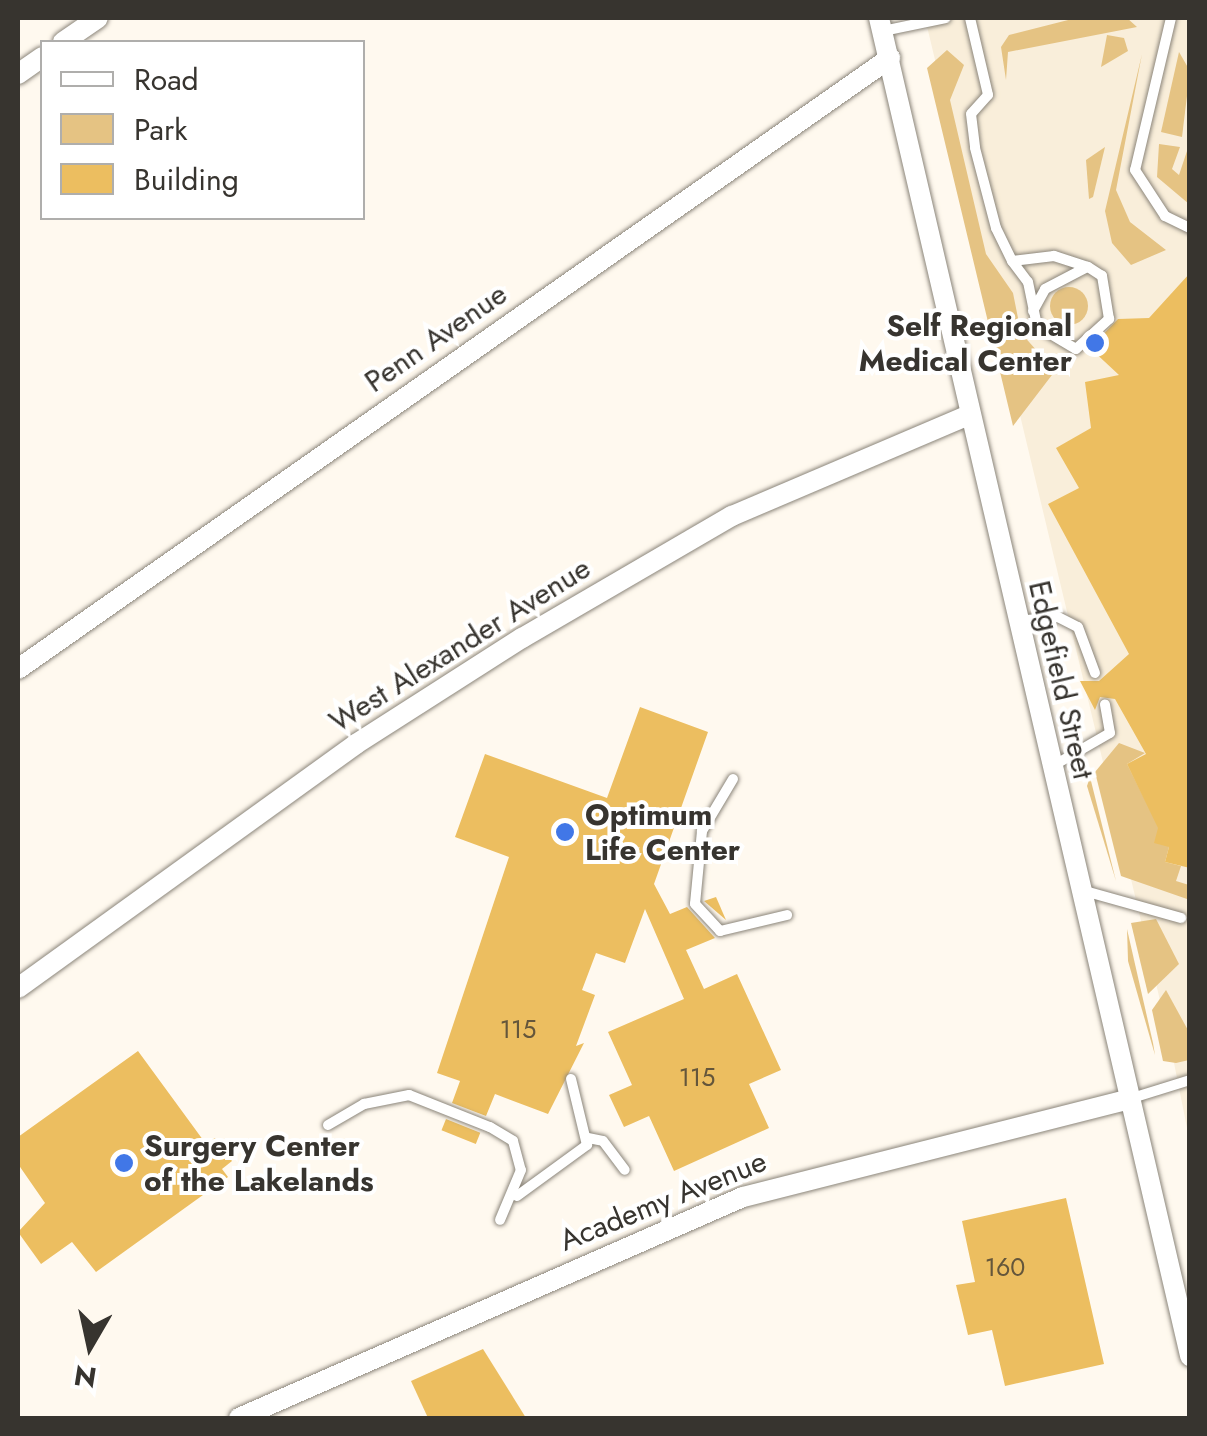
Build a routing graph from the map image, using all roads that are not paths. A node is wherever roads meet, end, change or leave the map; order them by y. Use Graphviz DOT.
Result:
graph roads {
  1 [pos="98,18"];
  2 [pos="946,18"];
  3 [pos="970,18"];
  4 [pos="1171,18"];
  5 [pos="881,24"];
  6 [pos="66,40"];
  7 [pos="40,58"];
  8 [pos="890,58"];
  9 [pos="18,74"];
  10 [pos="1190,228"];
  11 [pos="1012,261"];
  12 [pos="1088,266"];
  13 [pos="1032,313"];
  14 [pos="969,415"];
  15 [pos="1016,621"];
  16 [pos="18,669"];
  17 [pos="1095,673"];
  18 [pos="1105,704"];
  19 [pos="1051,767"];
  20 [pos="733,779"];
  21 [pos="1080,889"];
  22 [pos="787,915"];
  23 [pos="1182,918"];
  24 [pos="18,988"];
  25 [pos="571,1079"];
  26 [pos="1190,1080"];
  27 [pos="1129,1099"];
  28 [pos="328,1125"];
  29 [pos="588,1138"];
  30 [pos="625,1170"];
  31 [pos="517,1196"];
  32 [pos="500,1220"];
  33 [pos="1190,1356"];
  34 [pos="239,1418"];
  1 -- 6 [label="street"];
  2 -- 5 [label="lane"];
  3 -- 11 [label="lane"];
  4 -- 10 [label="lane"];
  5 -- 8 [label="street, Edgefield Street"];
  7 -- 9 [label="street"];
  8 -- 14 [label="street, Edgefield Street"];
  8 -- 16 [label="street, Penn Avenue"];
  11 -- 12 [label="lane"];
  11 -- 13 [label="lane"];
  12 -- 13 [label="lane"];
  12 -- 13 [label="lane"];
  14 -- 15 [label="street, Edgefield Street"];
  14 -- 24 [label="street, West Alexander Avenue"];
  15 -- 17 [label="lane"];
  15 -- 19 [label="street, Edgefield Street"];
  18 -- 19 [label="lane"];
  19 -- 21 [label="street, Edgefield Street"];
  20 -- 22 [label="lane"];
  21 -- 23 [label="lane"];
  21 -- 27 [label="street, Edgefield Street"];
  25 -- 29 [label="lane"];
  26 -- 27 [label="lane"];
  27 -- 33 [label="street, Edgefield Street"];
  27 -- 34 [label="street, Academy Avenue"];
  28 -- 31 [label="lane"];
  29 -- 30 [label="lane"];
  29 -- 31 [label="lane"];
  31 -- 32 [label="lane"];
}
